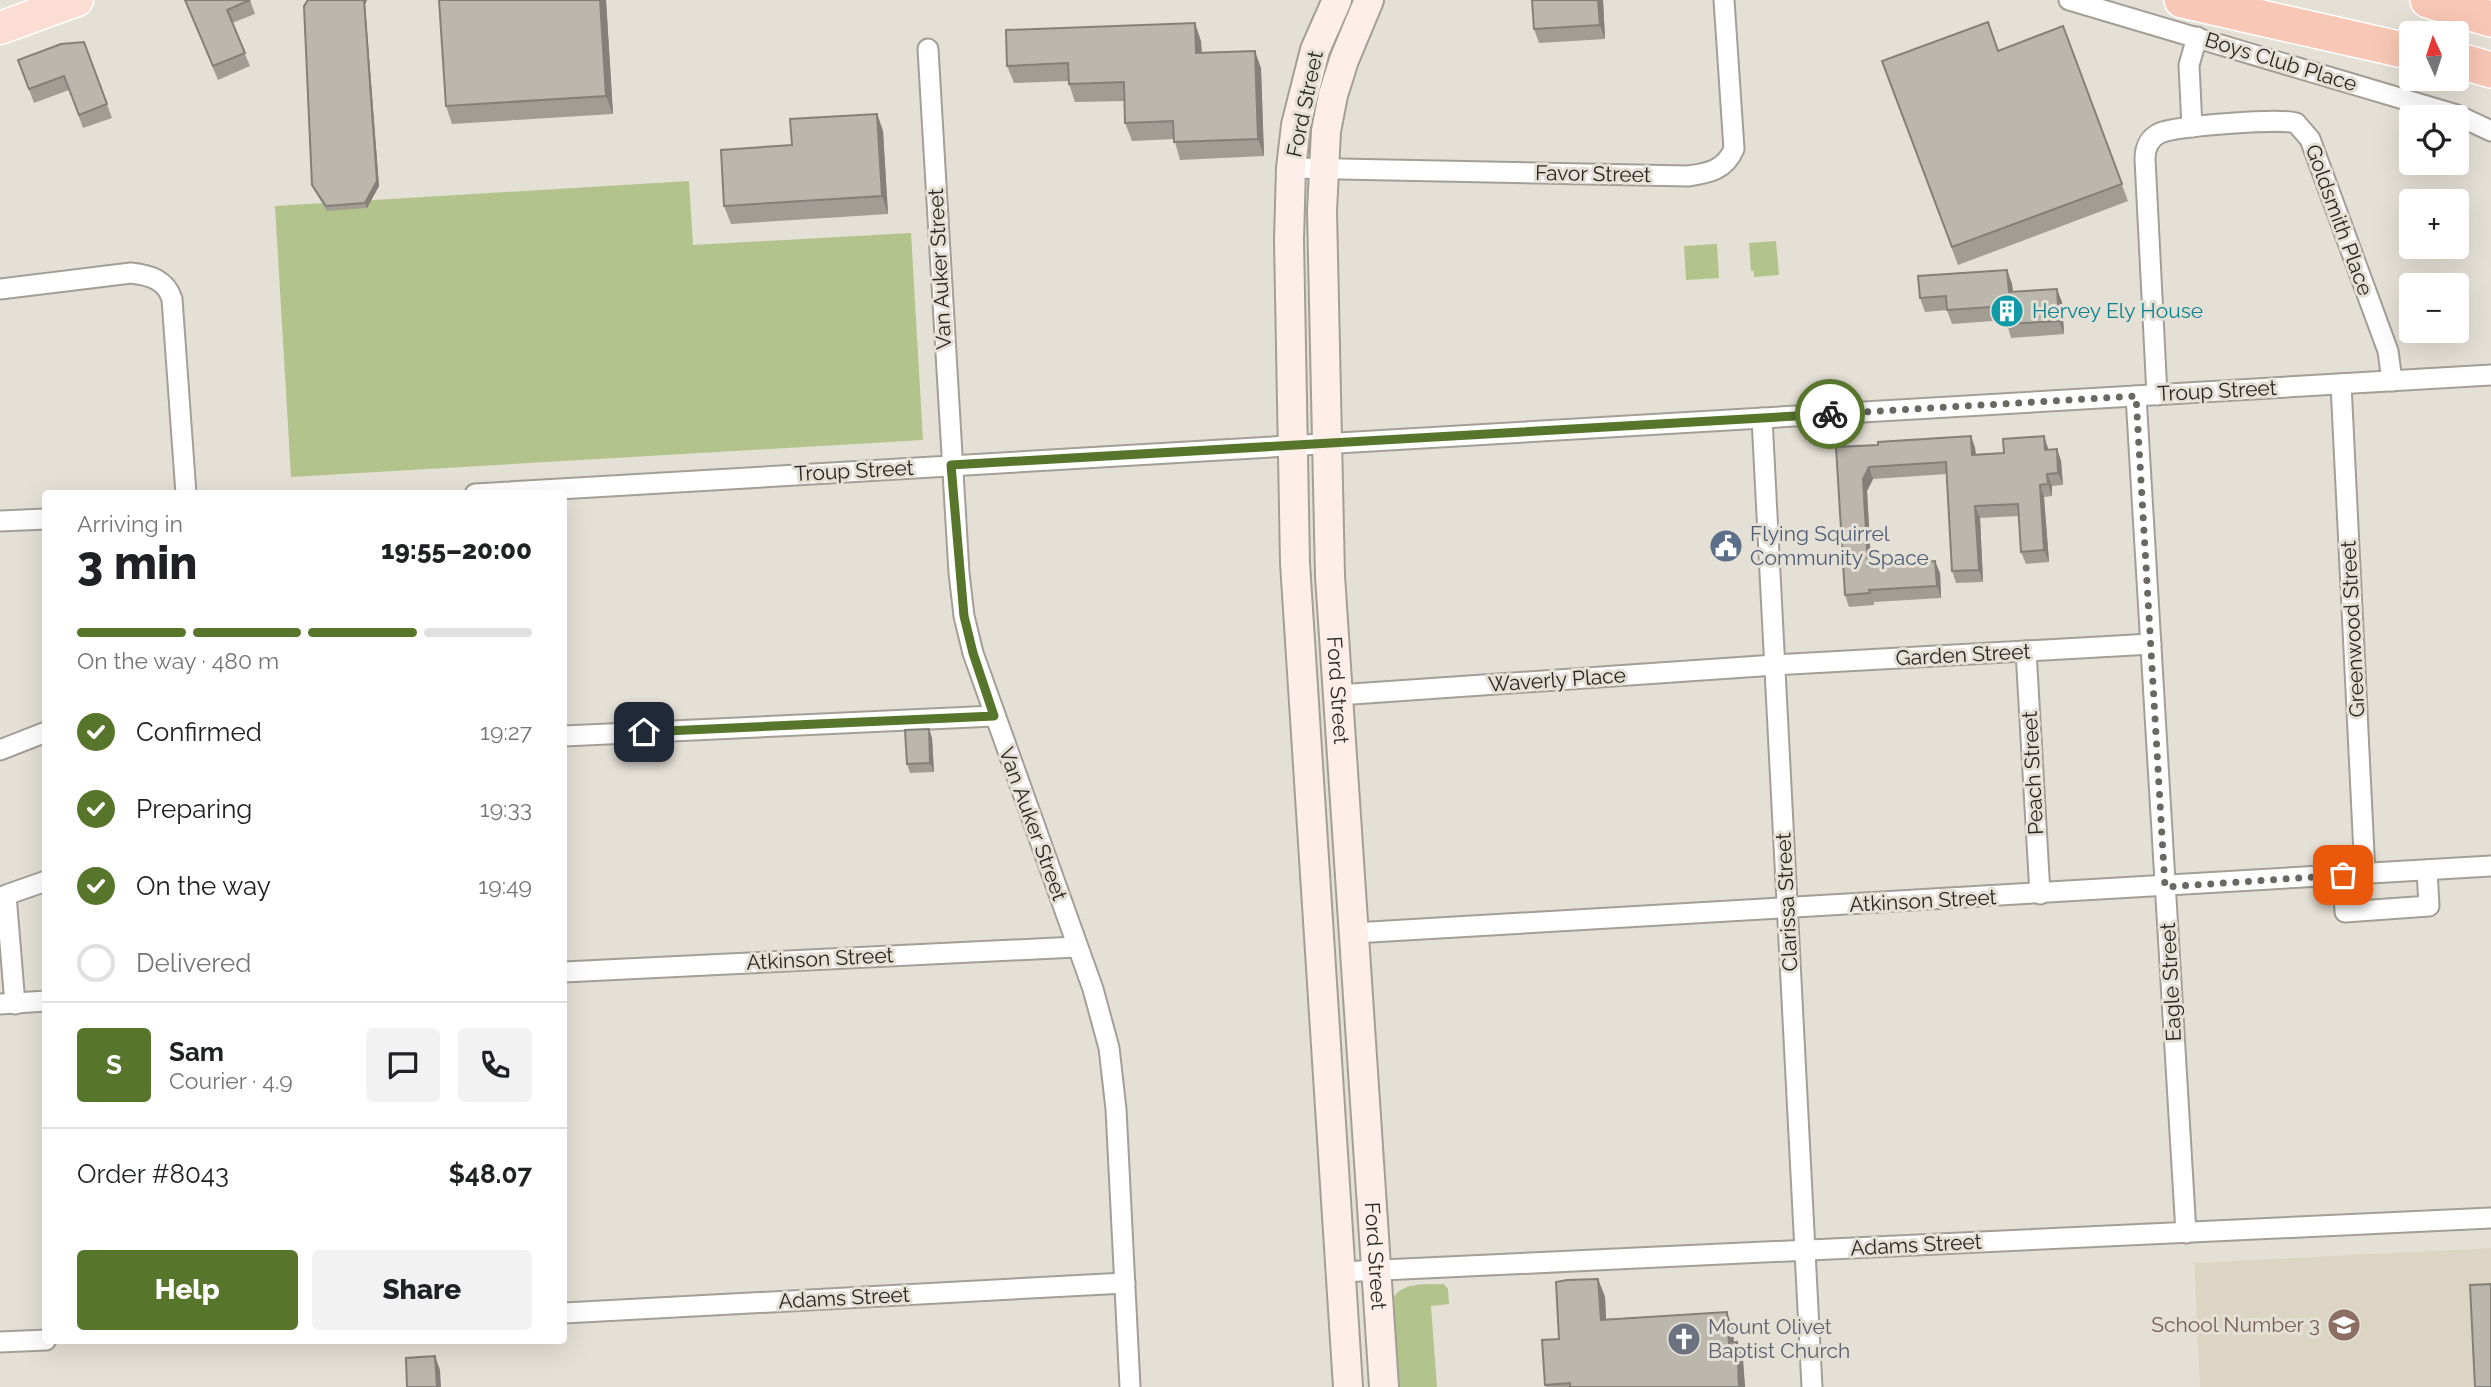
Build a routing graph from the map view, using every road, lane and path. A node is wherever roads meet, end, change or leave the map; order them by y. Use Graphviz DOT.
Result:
graph roads {
  1 [pos="24,0"];
  2 [pos="1337,0"];
  3 [pos="1370,0"];
  4 [pos="1724,0"];
  5 [pos="2069,0"];
  6 [pos="2182,0"];
  7 [pos="2255,0"];
  8 [pos="2428,0"];
  9 [pos="66,2"];
  10 [pos="0,9"];
  11 [pos="2491,19"];
  12 [pos="0,28"];
  13 [pos="2197,37"];
  14 [pos="2399,43"];
  15 [pos="2399,49"];
  16 [pos="928,50"];
  17 [pos="2192,127"];
  18 [pos="2491,131"];
  19 [pos="1291,168"];
  20 [pos="1323,169"];
  21 [pos="0,289"];
  22 [pos="2491,375"];
  23 [pos="2392,381"];
  24 [pos="2341,384"];
  25 [pos="2157,395"];
  26 [pos="2136,396"];
  27 [pos="1762,418"];
  28 [pos="1327,443"];
  29 [pos="1293,445"];
  30 [pos="951,465"];
  31 [pos="186,490"];
  32 [pos="545,490"];
  33 [pos="42,519"];
  34 [pos="0,521"];
  35 [pos="2151,645"];
  36 [pos="2026,651"];
  37 [pos="1775,665"];
  38 [pos="1338,695"];
  39 [pos="994,716"];
  40 [pos="42,734"];
  41 [pos="567,736"];
  42 [pos="0,750"];
  43 [pos="2491,866"];
  44 [pos="2427,870"];
  45 [pos="2365,874"];
  46 [pos="2343,875"];
  47 [pos="42,882"];
  48 [pos="2165,887"];
  49 [pos="2040,894"];
  50 [pos="1787,909"];
  51 [pos="1354,933"];
  52 [pos="1076,947"];
  53 [pos="567,972"];
  54 [pos="42,1001"];
  55 [pos="8,1004"];
  56 [pos="2491,1218"];
  57 [pos="2186,1233"];
  58 [pos="1805,1250"];
  59 [pos="1376,1271"];
  60 [pos="1340,1272"];
  61 [pos="1125,1283"];
  62 [pos="567,1313"];
  63 [pos="42,1340"];
  64 [pos="0,1342"];
  65 [pos="1130,1387"];
  66 [pos="1348,1387"];
  67 [pos="1384,1387"];
  68 [pos="1812,1387"];
  1 -- 10 [label="main road"];
  2 -- 19 [label="main road, Ford Street"];
  3 -- 20 [label="main road, Ford Street"];
  4 -- 20 [label="street, Favor Street"];
  5 -- 13 [label="street, Boys Club Place"];
  6 -- 15 [label="highway"];
  7 -- 14 [label="highway"];
  8 -- 11 [label="highway"];
  9 -- 12 [label="main road"];
  13 -- 17 [label="street"];
  13 -- 18 [label="street, Boys Club Place"];
  16 -- 30 [label="street, Van Auker Street"];
  17 -- 23 [label="street, Goldsmith Place"];
  17 -- 25 [label="street, Goldsmith Place"];
  19 -- 20 [label="street, Favor Street"];
  19 -- 29 [label="main road, Ford Street"];
  20 -- 28 [label="main road, Ford Street"];
  21 -- 31 [label="street"];
  22 -- 23 [label="street, Troup Street"];
  23 -- 24 [label="street, Troup Street"];
  24 -- 25 [label="street, Troup Street"];
  24 -- 45 [label="street, Greenwood Street"];
  25 -- 26 [label="street, Troup Street"];
  26 -- 27 [label="street, Troup Street"];
  26 -- 35 [label="street, Eagle Street"];
  27 -- 28 [label="street, Troup Street"];
  27 -- 37 [label="street, Clarissa Street"];
  28 -- 29 [label="street, Troup Street"];
  28 -- 38 [label="main road, Ford Street"];
  29 -- 30 [label="street, Troup Street"];
  29 -- 60 [label="main road, Ford Street"];
  30 -- 32 [label="street, Troup Street"];
  30 -- 39 [label="street, Van Auker Street"];
  33 -- 34 [label="street"];
  35 -- 36 [label="street, Garden Street"];
  35 -- 48 [label="street, Eagle Street"];
  36 -- 37 [label="street, Garden Street"];
  36 -- 49 [label="street, Peach Street"];
  37 -- 38 [label="street, Waverly Place"];
  37 -- 50 [label="street, Clarissa Street"];
  38 -- 51 [label="main road, Ford Street"];
  39 -- 41 [label="street"];
  39 -- 52 [label="street, Van Auker Street"];
  40 -- 42 [label="street"];
  43 -- 44 [label="street, Atkinson Street"];
  44 -- 45 [label="street, Atkinson Street"];
  44 -- 46 [label="street"];
  45 -- 46 [label="street, Atkinson Street"];
  46 -- 48 [label="street, Atkinson Street"];
  47 -- 55 [label="street"];
  48 -- 49 [label="street, Atkinson Street"];
  48 -- 57 [label="street, Eagle Street"];
  49 -- 50 [label="street, Atkinson Street"];
  50 -- 51 [label="street, Atkinson Street"];
  50 -- 58 [label="street, Clarissa Street"];
  51 -- 59 [label="main road, Ford Street"];
  52 -- 53 [label="street, Atkinson Street"];
  52 -- 61 [label="street, Van Auker Street"];
  54 -- 55 [label="street"];
  56 -- 57 [label="street, Adams Street"];
  57 -- 58 [label="street, Adams Street"];
  58 -- 59 [label="street, Adams Street"];
  58 -- 68 [label="street, Clarissa Street"];
  59 -- 60 [label="street, Adams Street"];
  59 -- 67 [label="main road, Ford Street"];
  60 -- 66 [label="main road, Ford Street"];
  61 -- 62 [label="street, Adams Street"];
  61 -- 65 [label="street, Van Auker Street"];
  63 -- 64 [label="street"];
}
